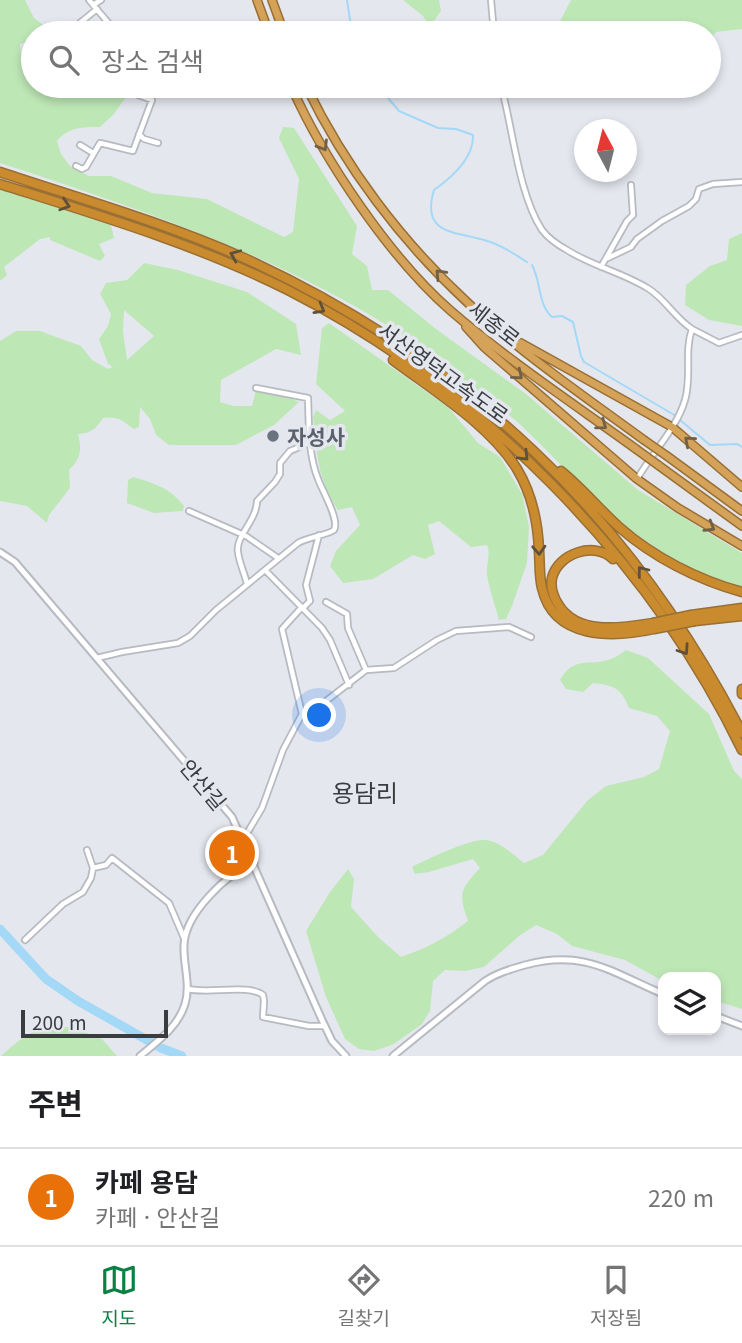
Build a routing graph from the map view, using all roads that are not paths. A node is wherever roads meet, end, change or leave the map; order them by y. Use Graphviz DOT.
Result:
graph roads {
  1 [pos="89,0"];
  2 [pos="101,0"];
  3 [pos="257,0"];
  4 [pos="491,0"];
  5 [pos="273,1"];
  6 [pos="95,7"];
  7 [pos="80,21"];
  8 [pos="107,21"];
  9 [pos="265,21"];
  10 [pos="280,21"];
  11 [pos="493,21"];
  12 [pos="146,98"];
  13 [pos="297,98"];
  14 [pos="313,98"];
  15 [pos="504,98"];
  16 [pos="139,134"];
  17 [pos="158,143"];
  18 [pos="80,145"];
  19 [pos="93,153"];
  20 [pos="76,166"];
  21 [pos="0,172"];
  22 [pos="742,182"];
  23 [pos="0,184"];
  24 [pos="631,185"];
  25 [pos="608,258"];
  26 [pos="601,267"];
  27 [pos="451,311"];
  28 [pos="343,322"];
  29 [pos="494,326"];
  30 [pos="692,329"];
  31 [pos="742,335"];
  32 [pos="256,387"];
  33 [pos="674,424"];
  34 [pos="521,437"];
  35 [pos="311,442"];
  36 [pos="637,479"];
  37 [pos="742,487"];
  38 [pos="189,511"];
  39 [pos="742,511"];
  40 [pos="742,526"];
  41 [pos="244,535"];
  42 [pos="318,535"];
  43 [pos="742,546"];
  44 [pos="0,552"];
  45 [pos="278,558"];
  46 [pos="265,570"];
  47 [pos="247,584"];
  48 [pos="638,585"];
  49 [pos="742,592"];
  50 [pos="327,601"];
  51 [pos="303,607"];
  52 [pos="742,608"];
  53 [pos="742,616"];
  54 [pos="693,618"];
  55 [pos="654,626"];
  56 [pos="531,637"];
  57 [pos="97,659"];
  58 [pos="366,670"];
  59 [pos="349,685"];
  60 [pos="302,714"];
  61 [pos="742,733"];
  62 [pos="742,750"];
  63 [pos="243,840"];
  64 [pos="87,850"];
  65 [pos="254,863"];
  66 [pos="93,868"];
  67 [pos="184,938"];
  68 [pos="25,940"];
  69 [pos="188,989"];
  70 [pos="658,992"];
  71 [pos="721,1018"];
  72 [pos="325,1026"];
  73 [pos="742,1026"];
  74 [pos="140,1056"];
  75 [pos="346,1056"];
  76 [pos="394,1056"];
  1 -- 6 [label="street"];
  2 -- 6 [label="street"];
  3 -- 9 [label="highway"];
  4 -- 11 [label="street"];
  5 -- 10 [label="highway"];
  6 -- 7 [label="street"];
  6 -- 8 [label="street"];
  12 -- 16 [label="street"];
  13 -- 27 [label="highway, 세종로, one-way"];
  29 -- 14 [label="highway, 세종로, one-way"];
  15 -- 26 [label="street"];
  16 -- 17 [label="street"];
  16 -- 19 [label="street"];
  18 -- 19 [label="street"];
  19 -- 20 [label="street"];
  34 -- 21 [label="highway, 서산영덕고속도로, one-way"];
  22 -- 25 [label="street"];
  23 -- 28 [label="highway, 서산영덕고속도로, one-way"];
  24 -- 25 [label="street"];
  25 -- 26 [label="street"];
  26 -- 30 [label="street"];
  27 -- 36 [label="highway, one-way"];
  27 -- 40 [label="highway, 세종로, one-way, bridge"];
  28 -- 48 [label="highway, 서산영덕고속도로, one-way"];
  28 -- 55 [label="highway, one-way"];
  29 -- 33 [label="highway"];
  29 -- 39 [label="highway, 세종로, bridge"];
  30 -- 31 [label="street"];
  30 -- 33 [label="street"];
  32 -- 35 [label="street"];
  33 -- 36 [label="street"];
  37 -- 33 [label="highway, one-way"];
  34 -- 49 [label="highway"];
  61 -- 34 [label="highway, 서산영덕고속도로, one-way"];
  35 -- 41 [label="street"];
  35 -- 42 [label="street"];
  36 -- 43 [label="highway, one-way"];
  38 -- 41 [label="street"];
  41 -- 45 [label="street"];
  41 -- 47 [label="street"];
  42 -- 45 [label="street"];
  42 -- 51 [label="street"];
  44 -- 57 [label="street, 안산길"];
  45 -- 46 [label="street"];
  46 -- 47 [label="street"];
  46 -- 51 [label="street"];
  47 -- 57 [label="street"];
  48 -- 55 [label="highway"];
  48 -- 62 [label="highway, 서산영덕고속도로, one-way"];
  50 -- 58 [label="street"];
  51 -- 59 [label="street"];
  51 -- 60 [label="street"];
  52 -- 54 [label="highway"];
  53 -- 54 [label="highway"];
  54 -- 55 [label="highway, bridge"];
  56 -- 58 [label="street"];
  57 -- 63 [label="street, 안산길"];
  58 -- 59 [label="street"];
  59 -- 60 [label="street"];
  60 -- 63 [label="street"];
  63 -- 65 [label="street, 안산길"];
  64 -- 66 [label="street"];
  65 -- 67 [label="street"];
  65 -- 72 [label="street, 안산길"];
  66 -- 67 [label="street"];
  66 -- 68 [label="street"];
  67 -- 69 [label="street"];
  69 -- 72 [label="street"];
  69 -- 74 [label="street"];
  70 -- 76 [label="street"];
  71 -- 73 [label="street"];
  72 -- 75 [label="street, 안산길"];
}
